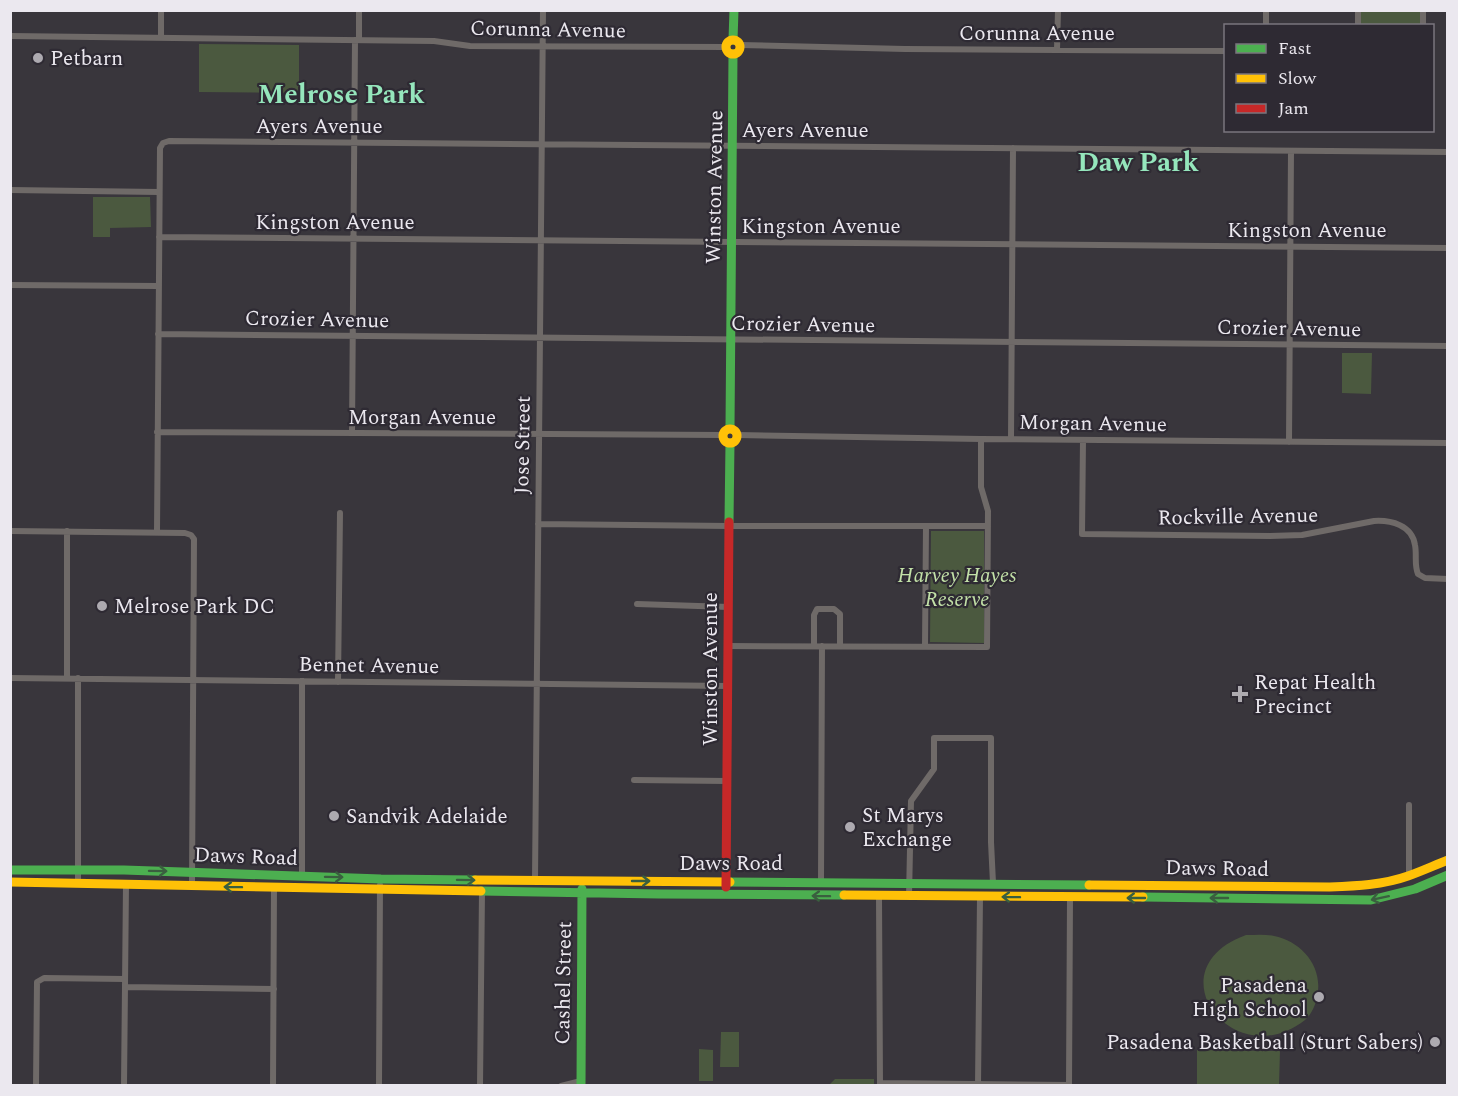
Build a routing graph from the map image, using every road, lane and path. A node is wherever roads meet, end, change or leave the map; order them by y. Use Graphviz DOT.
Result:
graph roads {
  1 [pos="161,10"];
  2 [pos="359,10"];
  3 [pos="543,10"];
  4 [pos="734,10"];
  5 [pos="1058,10"];
  6 [pos="10,36"];
  7 [pos="161,38"];
  8 [pos="357,40"];
  9 [pos="733,46"];
  10 [pos="542,47"];
  11 [pos="1057,50"];
  12 [pos="1224,51"];
  13 [pos="354,143"];
  14 [pos="542,144"];
  15 [pos="732,147"];
  16 [pos="1013,148"];
  17 [pos="1292,151"];
  18 [pos="1448,152"];
  19 [pos="10,190"];
  20 [pos="159,192"];
  21 [pos="159,237"];
  22 [pos="353,238"];
  23 [pos="541,240"];
  24 [pos="732,242"];
  25 [pos="1012,244"];
  26 [pos="1291,247"];
  27 [pos="1448,248"];
  28 [pos="10,285"];
  29 [pos="158,286"];
  30 [pos="158,334"];
  31 [pos="352,336"];
  32 [pos="540,338"];
  33 [pos="731,339"];
  34 [pos="1012,342"];
  35 [pos="1290,344"];
  36 [pos="1448,346"];
  37 [pos="157,432"];
  38 [pos="352,433"];
  39 [pos="730,433"];
  40 [pos="539,434"];
  41 [pos="981,439"];
  42 [pos="1011,439"];
  43 [pos="1083,440"];
  44 [pos="1289,442"];
  45 [pos="1448,443"];
  46 [pos="340,513"];
  47 [pos="538,525"];
  48 [pos="729,526"];
  49 [pos="926,526"];
  50 [pos="988,526"];
  51 [pos="10,531"];
  52 [pos="67,531"];
  53 [pos="157,532"];
  54 [pos="1448,579"];
  55 [pos="637,604"];
  56 [pos="729,607"];
  57 [pos="728,646"];
  58 [pos="814,646"];
  59 [pos="822,646"];
  60 [pos="840,646"];
  61 [pos="925,646"];
  62 [pos="10,678"];
  63 [pos="67,678"];
  64 [pos="78,678"];
  65 [pos="192,680"];
  66 [pos="302,681"];
  67 [pos="338,682"];
  68 [pos="537,684"];
  69 [pos="728,686"];
  70 [pos="634,780"];
  71 [pos="727,781"];
  72 [pos="1409,805"];
  73 [pos="1448,860"];
  74 [pos="10,870"];
  75 [pos="78,870"];
  76 [pos="192,872"];
  77 [pos="1409,875"];
  78 [pos="1448,875"];
  79 [pos="302,877"];
  80 [pos="381,879"];
  81 [pos="535,880"];
  82 [pos="1392,880"];
  83 [pos="582,881"];
  84 [pos="726,881"];
  85 [pos="10,882"];
  86 [pos="821,882"];
  87 [pos="910,883"];
  88 [pos="78,884"];
  89 [pos="126,884"];
  90 [pos="993,884"];
  91 [pos="1048,884"];
  92 [pos="1087,884"];
  93 [pos="1187,885"];
  94 [pos="1201,885"];
  95 [pos="192,886"];
  96 [pos="1258,886"];
  97 [pos="274,887"];
  98 [pos="380,889"];
  99 [pos="1415,889"];
  100 [pos="482,891"];
  101 [pos="582,893"];
  102 [pos="726,895"];
  103 [pos="879,896"];
  104 [pos="909,897"];
  105 [pos="980,897"];
  106 [pos="1070,898"];
  107 [pos="1195,898"];
  108 [pos="1243,898"];
  109 [pos="1308,900"];
  110 [pos="125,979"];
  111 [pos="125,987"];
  112 [pos="274,989"];
  113 [pos="581,1083"];
  114 [pos="880,1084"];
  115 [pos="978,1085"];
  116 [pos="1069,1085"];
  117 [pos="36,1086"];
  118 [pos="124,1086"];
  119 [pos="273,1086"];
  120 [pos="379,1086"];
  121 [pos="480,1086"];
  122 [pos="561,1086"];
  1 -- 7 [label="street"];
  2 -- 8 [label="street"];
  3 -- 10 [label="street, Jose Street"];
  4 -- 9 [label="main road, Winston Avenue"];
  5 -- 11 [label="street"];
  6 -- 7 [label="street, Corunna Avenue"];
  7 -- 8 [label="street, Corunna Avenue"];
  8 -- 10 [label="street, Corunna Avenue"];
  8 -- 13 [label="street"];
  9 -- 10 [label="street, Corunna Avenue"];
  9 -- 11 [label="street, Corunna Avenue"];
  9 -- 15 [label="main road, Winston Avenue"];
  10 -- 14 [label="street, Jose Street"];
  11 -- 12 [label="street, Corunna Avenue"];
  13 -- 14 [label="street, Ayers Avenue"];
  13 -- 20 [label="street, Ayers Avenue"];
  13 -- 22 [label="street"];
  14 -- 15 [label="street, Ayers Avenue"];
  14 -- 23 [label="street, Jose Street"];
  15 -- 16 [label="street, Ayers Avenue"];
  15 -- 24 [label="main road, Winston Avenue"];
  16 -- 17 [label="street, Ayers Avenue"];
  16 -- 25 [label="street"];
  17 -- 18 [label="street, Ayers Avenue"];
  17 -- 26 [label="street"];
  19 -- 20 [label="street"];
  20 -- 21 [label="street"];
  21 -- 22 [label="street, Kingston Avenue"];
  21 -- 29 [label="street"];
  22 -- 23 [label="street, Kingston Avenue"];
  22 -- 31 [label="street"];
  23 -- 24 [label="street, Kingston Avenue"];
  23 -- 32 [label="street, Jose Street"];
  24 -- 25 [label="street, Kingston Avenue"];
  24 -- 33 [label="main road, Winston Avenue"];
  25 -- 26 [label="street, Kingston Avenue"];
  25 -- 34 [label="street"];
  26 -- 27 [label="street, Kingston Avenue"];
  26 -- 35 [label="street"];
  28 -- 29 [label="street"];
  29 -- 30 [label="street"];
  30 -- 31 [label="street, Crozier Avenue"];
  30 -- 37 [label="street"];
  31 -- 32 [label="street, Crozier Avenue"];
  31 -- 38 [label="street"];
  32 -- 33 [label="street, Crozier Avenue"];
  32 -- 40 [label="street, Jose Street"];
  33 -- 34 [label="street, Crozier Avenue"];
  33 -- 39 [label="main road, Winston Avenue"];
  34 -- 35 [label="street, Crozier Avenue"];
  34 -- 42 [label="street"];
  35 -- 36 [label="street, Crozier Avenue"];
  35 -- 44 [label="street"];
  37 -- 38 [label="street, Morgan Avenue"];
  37 -- 53 [label="street"];
  38 -- 40 [label="street, Morgan Avenue"];
  39 -- 40 [label="street, Morgan Avenue"];
  39 -- 41 [label="street, Morgan Avenue"];
  39 -- 48 [label="main road, Winston Avenue"];
  40 -- 47 [label="street, Jose Street"];
  41 -- 42 [label="street, Morgan Avenue"];
  41 -- 50 [label="street"];
  42 -- 43 [label="street, Morgan Avenue"];
  43 -- 44 [label="street, Morgan Avenue"];
  43 -- 54 [label="street, Rockville Avenue"];
  44 -- 45 [label="street, Morgan Avenue"];
  46 -- 67 [label="street"];
  47 -- 48 [label="street"];
  47 -- 68 [label="street, Jose Street"];
  48 -- 49 [label="street"];
  48 -- 56 [label="main road, Winston Avenue"];
  49 -- 50 [label="street"];
  49 -- 61 [label="street"];
  50 -- 61 [label="street"];
  51 -- 52 [label="street"];
  52 -- 53 [label="street"];
  52 -- 63 [label="street"];
  53 -- 65 [label="street"];
  55 -- 56 [label="street"];
  56 -- 57 [label="main road, Winston Avenue"];
  57 -- 58 [label="street"];
  57 -- 69 [label="main road, Winston Avenue"];
  58 -- 59 [label="street"];
  58 -- 60 [label="street"];
  59 -- 60 [label="street"];
  59 -- 86 [label="street"];
  60 -- 61 [label="street"];
  62 -- 63 [label="street, Bennet Avenue"];
  63 -- 64 [label="street, Bennet Avenue"];
  64 -- 65 [label="street, Bennet Avenue"];
  64 -- 75 [label="street"];
  65 -- 66 [label="street, Bennet Avenue"];
  65 -- 76 [label="street"];
  66 -- 67 [label="street, Bennet Avenue"];
  66 -- 79 [label="street"];
  67 -- 68 [label="street, Bennet Avenue"];
  68 -- 69 [label="street, Bennet Avenue"];
  68 -- 81 [label="street, Jose Street"];
  69 -- 71 [label="main road, Winston Avenue"];
  70 -- 71 [label="street"];
  71 -- 84 [label="main road, Winston Avenue"];
  72 -- 77 [label="street"];
  73 -- 77 [label="main road, Daws Road"];
  74 -- 75 [label="main road, Daws Road"];
  75 -- 76 [label="main road, Daws Road, one-way"];
  75 -- 88 [label="street"];
  76 -- 79 [label="main road, Daws Road"];
  76 -- 95 [label="street"];
  77 -- 82 [label="main road, Daws Road"];
  78 -- 99 [label="main road, Daws Road"];
  79 -- 80 [label="main road, Daws Road, one-way"];
  80 -- 81 [label="main road, Daws Road, one-way"];
  80 -- 98 [label="street"];
  81 -- 83 [label="main road, Daws Road"];
  82 -- 96 [label="main road, Daws Road"];
  82 -- 99 [label="main road"];
  83 -- 84 [label="main road, Daws Road, one-way"];
  83 -- 101 [label="main road, Cashel Street"];
  84 -- 86 [label="main road, Daws Road"];
  84 -- 102 [label="main road, Winston Avenue"];
  85 -- 88 [label="main road, Daws Road"];
  86 -- 87 [label="main road, Daws Road"];
  87 -- 90 [label="main road, Daws Road"];
  87 -- 90 [label="street"];
  87 -- 104 [label="street"];
  88 -- 89 [label="main road, Daws Road"];
  89 -- 95 [label="main road, Daws Road"];
  89 -- 110 [label="street"];
  90 -- 91 [label="main road, Daws Road"];
  91 -- 92 [label="main road, Daws Road"];
  91 -- 106 [label="main road"];
  92 -- 93 [label="main road, Daws Road"];
  92 -- 106 [label="main road"];
  93 -- 94 [label="main road, Daws Road"];
  93 -- 107 [label="main road"];
  94 -- 96 [label="main road, Daws Road"];
  94 -- 107 [label="main road"];
  97 -- 95 [label="main road, Daws Road, one-way"];
  96 -- 108 [label="main road"];
  96 -- 109 [label="main road"];
  97 -- 98 [label="main road, Daws Road"];
  97 -- 112 [label="street"];
  98 -- 100 [label="main road, Daws Road"];
  98 -- 120 [label="street"];
  99 -- 109 [label="main road, Daws Road, one-way"];
  100 -- 101 [label="main road, Daws Road"];
  100 -- 121 [label="street"];
  101 -- 102 [label="main road, Daws Road"];
  101 -- 113 [label="main road, Cashel Street"];
  103 -- 102 [label="main road, Daws Road, one-way"];
  103 -- 104 [label="main road, Daws Road"];
  103 -- 114 [label="street"];
  104 -- 105 [label="main road, Daws Road"];
  106 -- 105 [label="main road, Daws Road, one-way"];
  105 -- 115 [label="street"];
  107 -- 106 [label="main road, Daws Road, one-way"];
  106 -- 116 [label="street"];
  108 -- 107 [label="main road, Daws Road, one-way"];
  108 -- 109 [label="main road, Daws Road"];
  110 -- 111 [label="street"];
  110 -- 117 [label="street"];
  111 -- 112 [label="street"];
  111 -- 118 [label="street"];
  112 -- 119 [label="street"];
  113 -- 122 [label="street"];
  114 -- 115 [label="street"];
  115 -- 116 [label="street"];
}
